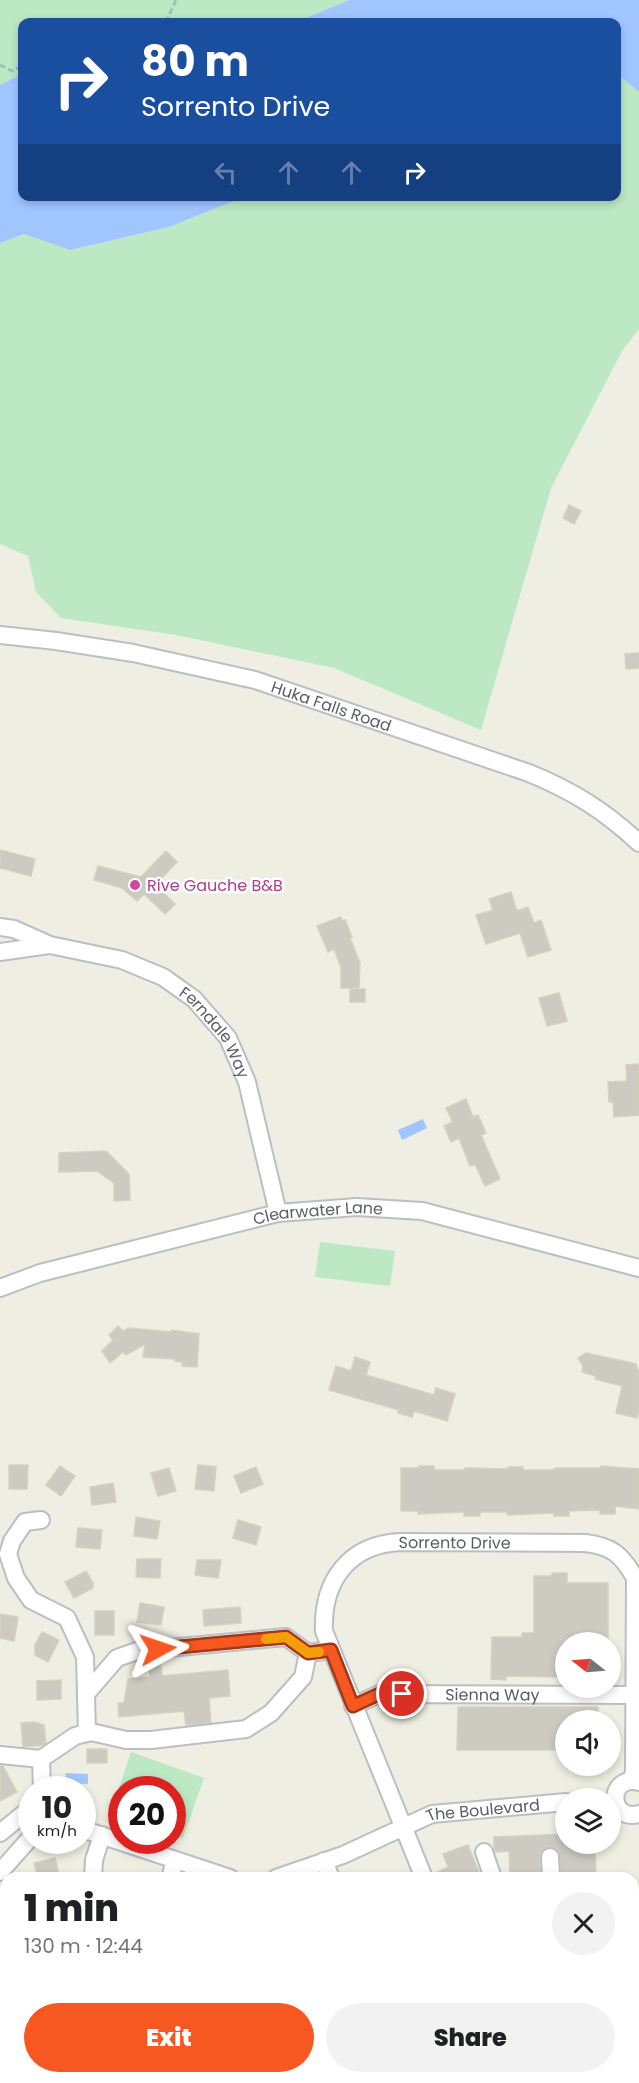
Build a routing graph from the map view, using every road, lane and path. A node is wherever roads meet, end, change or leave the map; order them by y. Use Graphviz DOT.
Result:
graph roads {
  1 [pos="176,0"];
  2 [pos="168,18"];
  3 [pos="0,65"];
  4 [pos="18,68"];
  5 [pos="0,634"];
  6 [pos="639,843"];
  7 [pos="0,927"];
  8 [pos="50,945"];
  9 [pos="0,952"];
  10 [pos="278,1213"];
  11 [pos="639,1268"];
  12 [pos="0,1288"];
  13 [pos="41,1520"];
  14 [pos="331,1650"];
  15 [pos="308,1653"];
  16 [pos="86,1694"];
  17 [pos="634,1695"];
  18 [pos="353,1706"];
  19 [pos="87,1733"];
  20 [pos="0,1755"];
  21 [pos="41,1759"];
  22 [pos="42,1776"];
  23 [pos="635,1781"];
  24 [pos="617,1788"];
  25 [pos="555,1803"];
  26 [pos="621,1810"];
  27 [pos="639,1814"];
  28 [pos="18,1818"];
  29 [pos="403,1826"];
  30 [pos="0,1833"];
  31 [pos="96,1834"];
  32 [pos="102,1835"];
  33 [pos="18,1852"];
  34 [pos="484,1852"];
  35 [pos="550,1857"];
  36 [pos="175,1861"];
  37 [pos="324,1862"];
  38 [pos="0,1872"];
  39 [pos="93,1872"];
  40 [pos="172,1872"];
  41 [pos="211,1872"];
  42 [pos="294,1872"];
  43 [pos="328,1872"];
  44 [pos="422,1872"];
  45 [pos="491,1872"];
  46 [pos="551,1872"];
  1 -- 2 [label="path"];
  3 -- 4 [label="path"];
  5 -- 6 [label="street, Huka Falls Road"];
  7 -- 8 [label="street, Ferndale Way"];
  8 -- 9 [label="street, Ferndale Way"];
  8 -- 10 [label="street, Ferndale Way"];
  10 -- 11 [label="street, Clearwater Lane"];
  10 -- 12 [label="street, Clearwater Lane"];
  13 -- 16 [label="street"];
  14 -- 15 [label="street"];
  14 -- 17 [label="street, Sorrento Drive"];
  14 -- 18 [label="street, Sorrento Drive"];
  15 -- 16 [label="street"];
  15 -- 19 [label="street"];
  16 -- 19 [label="street"];
  17 -- 18 [label="street, Sienna Way"];
  17 -- 23 [label="street, Sorrento Drive"];
  18 -- 29 [label="street, Sorrento Drive"];
  19 -- 21 [label="street"];
  20 -- 21 [label="street"];
  21 -- 22 [label="street"];
  23 -- 24 [label="street"];
  25 -- 29 [label="street, The Boulevard"];
  26 -- 27 [label="street"];
  28 -- 30 [label="street"];
  29 -- 37 [label="street, The Boulevard"];
  29 -- 44 [label="street, Sorrento Drive"];
  31 -- 32 [label="street"];
  32 -- 36 [label="street"];
  32 -- 39 [label="street"];
  33 -- 38 [label="street"];
  34 -- 45 [label="street"];
  35 -- 46 [label="street"];
  36 -- 40 [label="street"];
  36 -- 41 [label="street"];
  37 -- 42 [label="street, The Boulevard"];
  37 -- 43 [label="street"];
}
